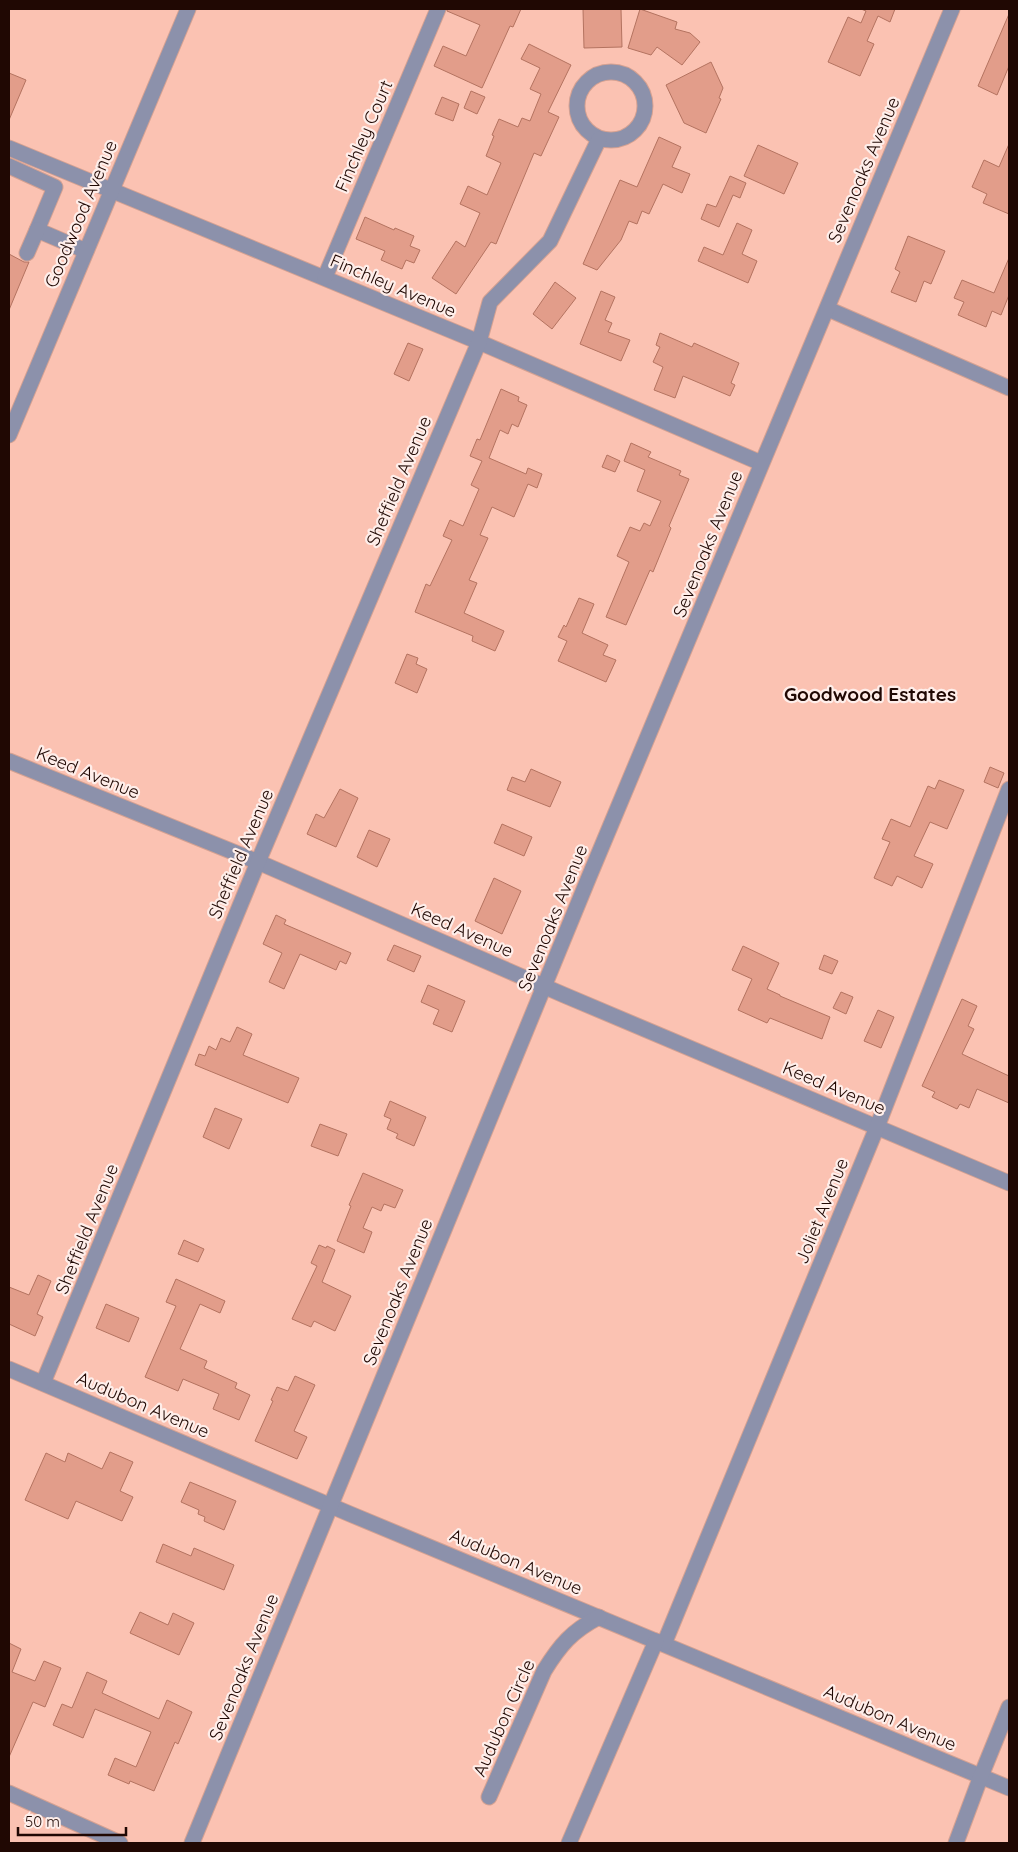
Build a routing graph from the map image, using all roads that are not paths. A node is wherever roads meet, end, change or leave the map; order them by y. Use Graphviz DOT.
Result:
graph roads {
  1 [pos="188,9"];
  2 [pos="438,9"];
  3 [pos="952,9"];
  4 [pos="599,139"];
  5 [pos="9,148"];
  6 [pos="10,169"];
  7 [pos="111,190"];
  8 [pos="37,230"];
  9 [pos="86,251"];
  10 [pos="27,253"];
  11 [pos="325,277"];
  12 [pos="828,309"];
  13 [pos="479,342"];
  14 [pos="1009,388"];
  15 [pos="9,435"];
  16 [pos="761,463"];
  17 [pos="9,761"];
  18 [pos="1009,789"];
  19 [pos="258,862"];
  20 [pos="545,987"];
  21 [pos="877,1127"];
  22 [pos="1009,1183"];
  23 [pos="9,1369"];
  24 [pos="43,1383"];
  25 [pos="331,1506"];
  26 [pos="600,1617"];
  27 [pos="660,1642"];
  28 [pos="1009,1707"];
  29 [pos="981,1776"];
  30 [pos="1009,1788"];
  31 [pos="9,1793"];
  32 [pos="489,1797"];
  33 [pos="120,1843"];
  34 [pos="192,1843"];
  35 [pos="569,1843"];
  36 [pos="956,1843"];
  1 -- 7 [label="street, Goodwood Avenue"];
  2 -- 11 [label="street, Finchley Court"];
  3 -- 12 [label="street, Sevenoaks Avenue"];
  4 -- 4 [label="street"];
  4 -- 13 [label="street, Sheffield Avenue"];
  5 -- 7 [label="street, Finchley Avenue"];
  6 -- 8 [label="street"];
  7 -- 9 [label="street, Goodwood Avenue"];
  7 -- 11 [label="street, Finchley Avenue"];
  8 -- 9 [label="street"];
  8 -- 10 [label="street"];
  9 -- 15 [label="street, Goodwood Avenue"];
  11 -- 13 [label="street, Finchley Avenue"];
  12 -- 14 [label="street"];
  12 -- 16 [label="street, Sevenoaks Avenue"];
  13 -- 16 [label="street, Finchley Avenue"];
  13 -- 19 [label="street, Sheffield Avenue"];
  16 -- 20 [label="street, Sevenoaks Avenue"];
  17 -- 19 [label="street, Keed Avenue"];
  18 -- 21 [label="street, Joliet Avenue"];
  19 -- 20 [label="street, Keed Avenue"];
  19 -- 24 [label="street, Sheffield Avenue"];
  20 -- 21 [label="street, Keed Avenue"];
  20 -- 25 [label="street, Sevenoaks Avenue"];
  21 -- 22 [label="street, Keed Avenue"];
  21 -- 27 [label="street, Joliet Avenue"];
  23 -- 24 [label="street, Audubon Avenue"];
  24 -- 25 [label="street, Audubon Avenue"];
  25 -- 26 [label="street, Audubon Avenue"];
  25 -- 34 [label="street, Sevenoaks Avenue"];
  26 -- 27 [label="street, Audubon Avenue"];
  26 -- 32 [label="street, Audubon Circle"];
  27 -- 29 [label="street, Audubon Avenue"];
  27 -- 35 [label="street, Joliet Avenue"];
  28 -- 29 [label="street"];
  29 -- 30 [label="street, Audubon Avenue"];
  29 -- 36 [label="street"];
  31 -- 33 [label="street"];
}
